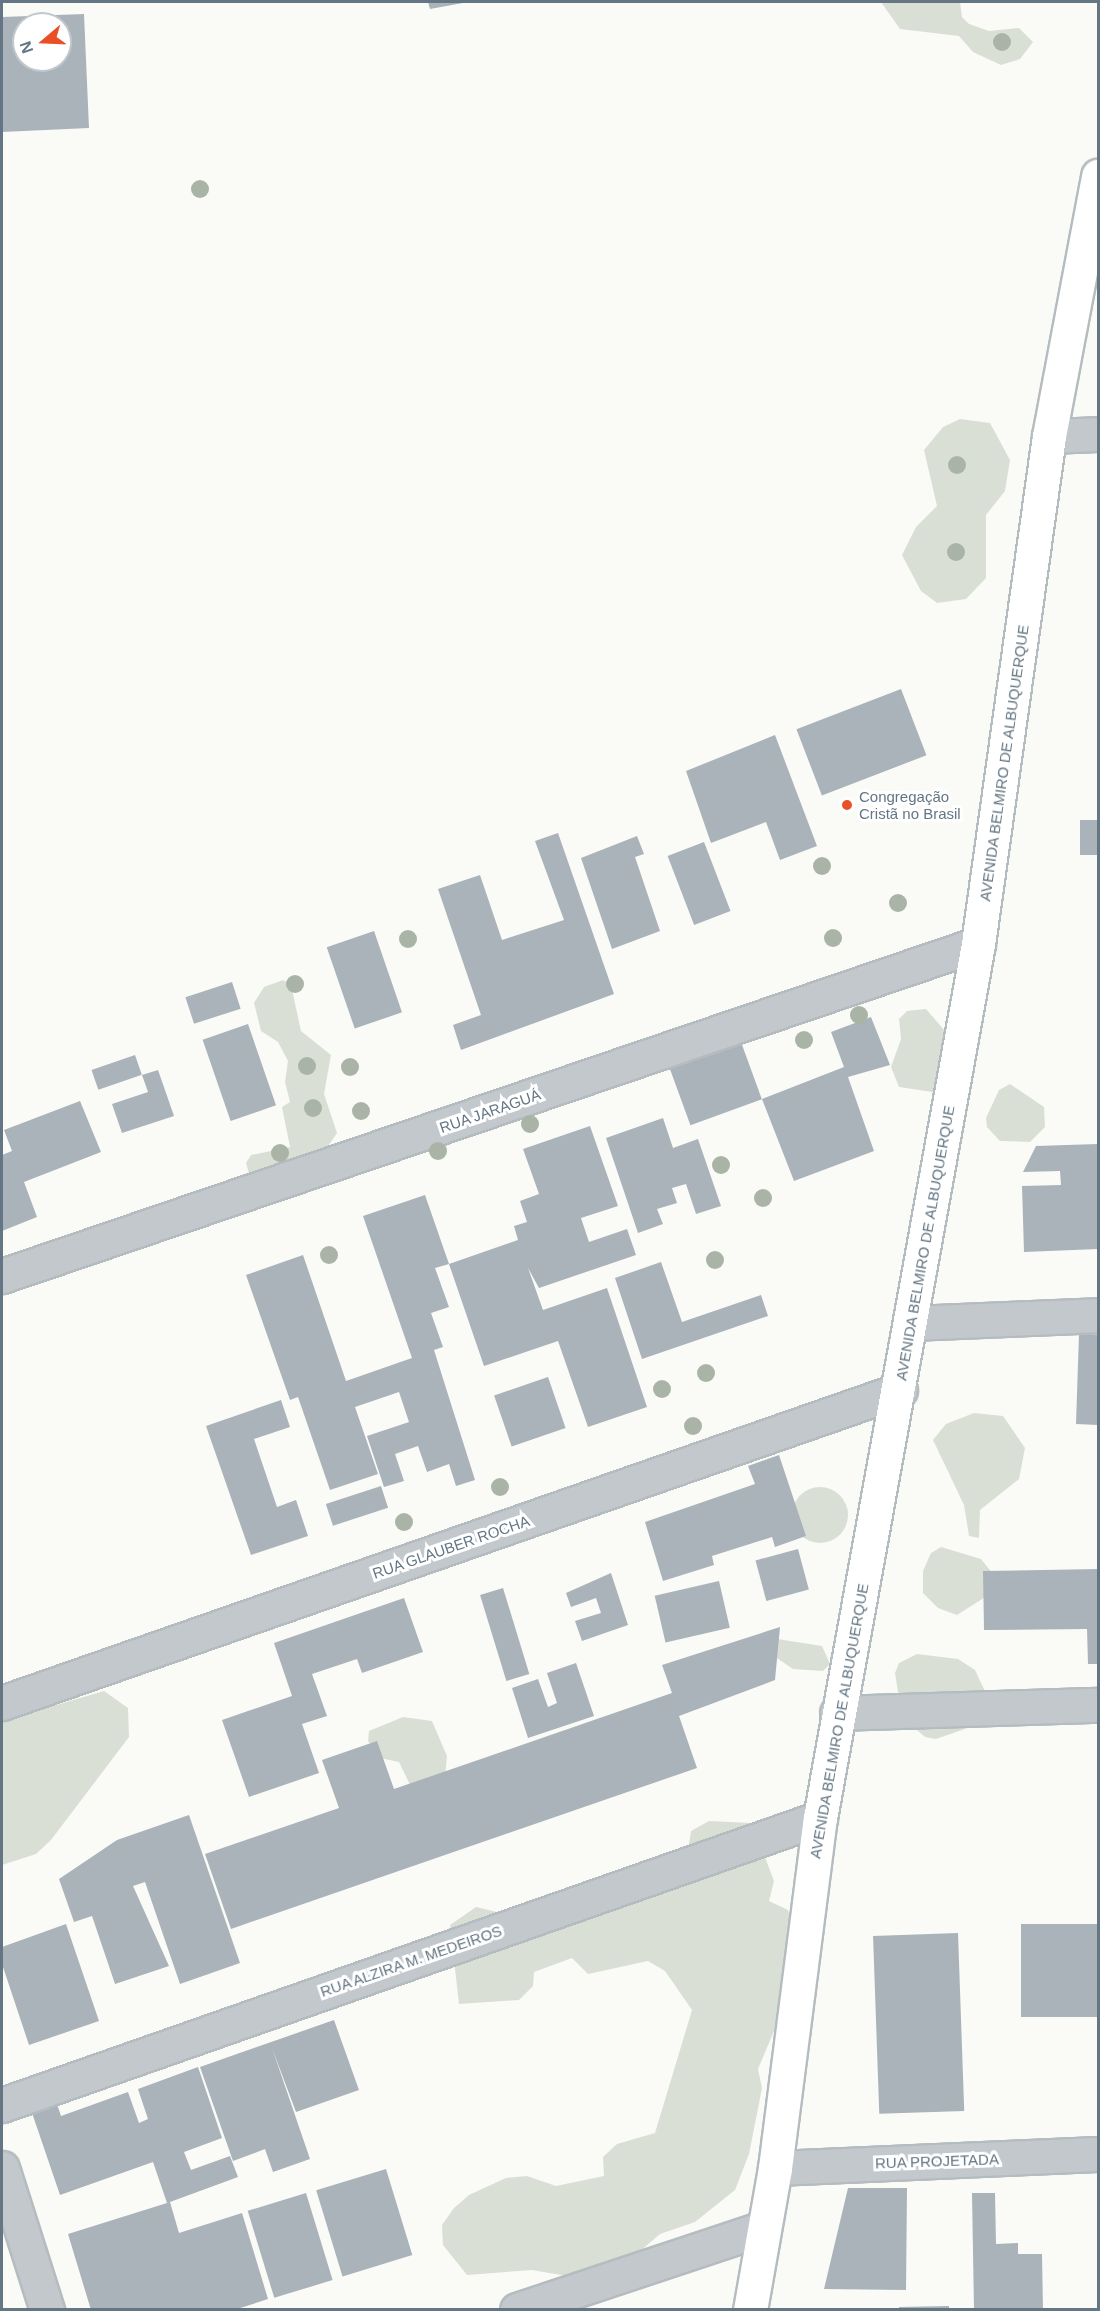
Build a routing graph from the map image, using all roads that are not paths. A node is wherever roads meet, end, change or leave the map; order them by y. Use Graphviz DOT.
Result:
graph roads {
  1 [pos="1098,176"];
  2 [pos="1098,434"];
  3 [pos="1049,436"];
  4 [pos="978,944"];
  5 [pos="2,1276"];
  6 [pos="1098,1315"];
  7 [pos="910,1323"];
  8 [pos="900,1390"];
  9 [pos="2,1703"];
  10 [pos="1098,1705"];
  11 [pos="837,1713"];
  12 [pos="820,1818"];
  13 [pos="2,2105"];
  14 [pos="1098,2154"];
  15 [pos="2,2168"];
  16 [pos="775,2168"];
  17 [pos="763,2228"];
  18 [pos="47,2310"];
  19 [pos="517,2310"];
  20 [pos="750,2310"];
  1 -- 3 [label="main road, AVENIDA BELMIRO DE ALBUQUERQUE"];
  2 -- 3 [label="street"];
  3 -- 4 [label="main road, AVENIDA BELMIRO DE ALBUQUERQUE"];
  4 -- 5 [label="street, RUA JARAGUÁ"];
  4 -- 7 [label="main road, AVENIDA BELMIRO DE ALBUQUERQUE"];
  6 -- 7 [label="street"];
  7 -- 8 [label="main road, AVENIDA BELMIRO DE ALBUQUERQUE"];
  8 -- 9 [label="street, RUA GLAUBER ROCHA"];
  8 -- 11 [label="main road, AVENIDA BELMIRO DE ALBUQUERQUE"];
  10 -- 11 [label="street"];
  11 -- 12 [label="main road, AVENIDA BELMIRO DE ALBUQUERQUE"];
  12 -- 13 [label="street, RUA ALZIRA M. MEDEIROS"];
  12 -- 16 [label="main road, AVENIDA BELMIRO DE ALBUQUERQUE"];
  14 -- 16 [label="street, RUA PROJETADA"];
  15 -- 18 [label="street"];
  16 -- 17 [label="main road, AVENIDA BELMIRO DE ALBUQUERQUE"];
  17 -- 19 [label="street"];
  17 -- 20 [label="main road, AVENIDA BELMIRO DE ALBUQUERQUE"];
}
